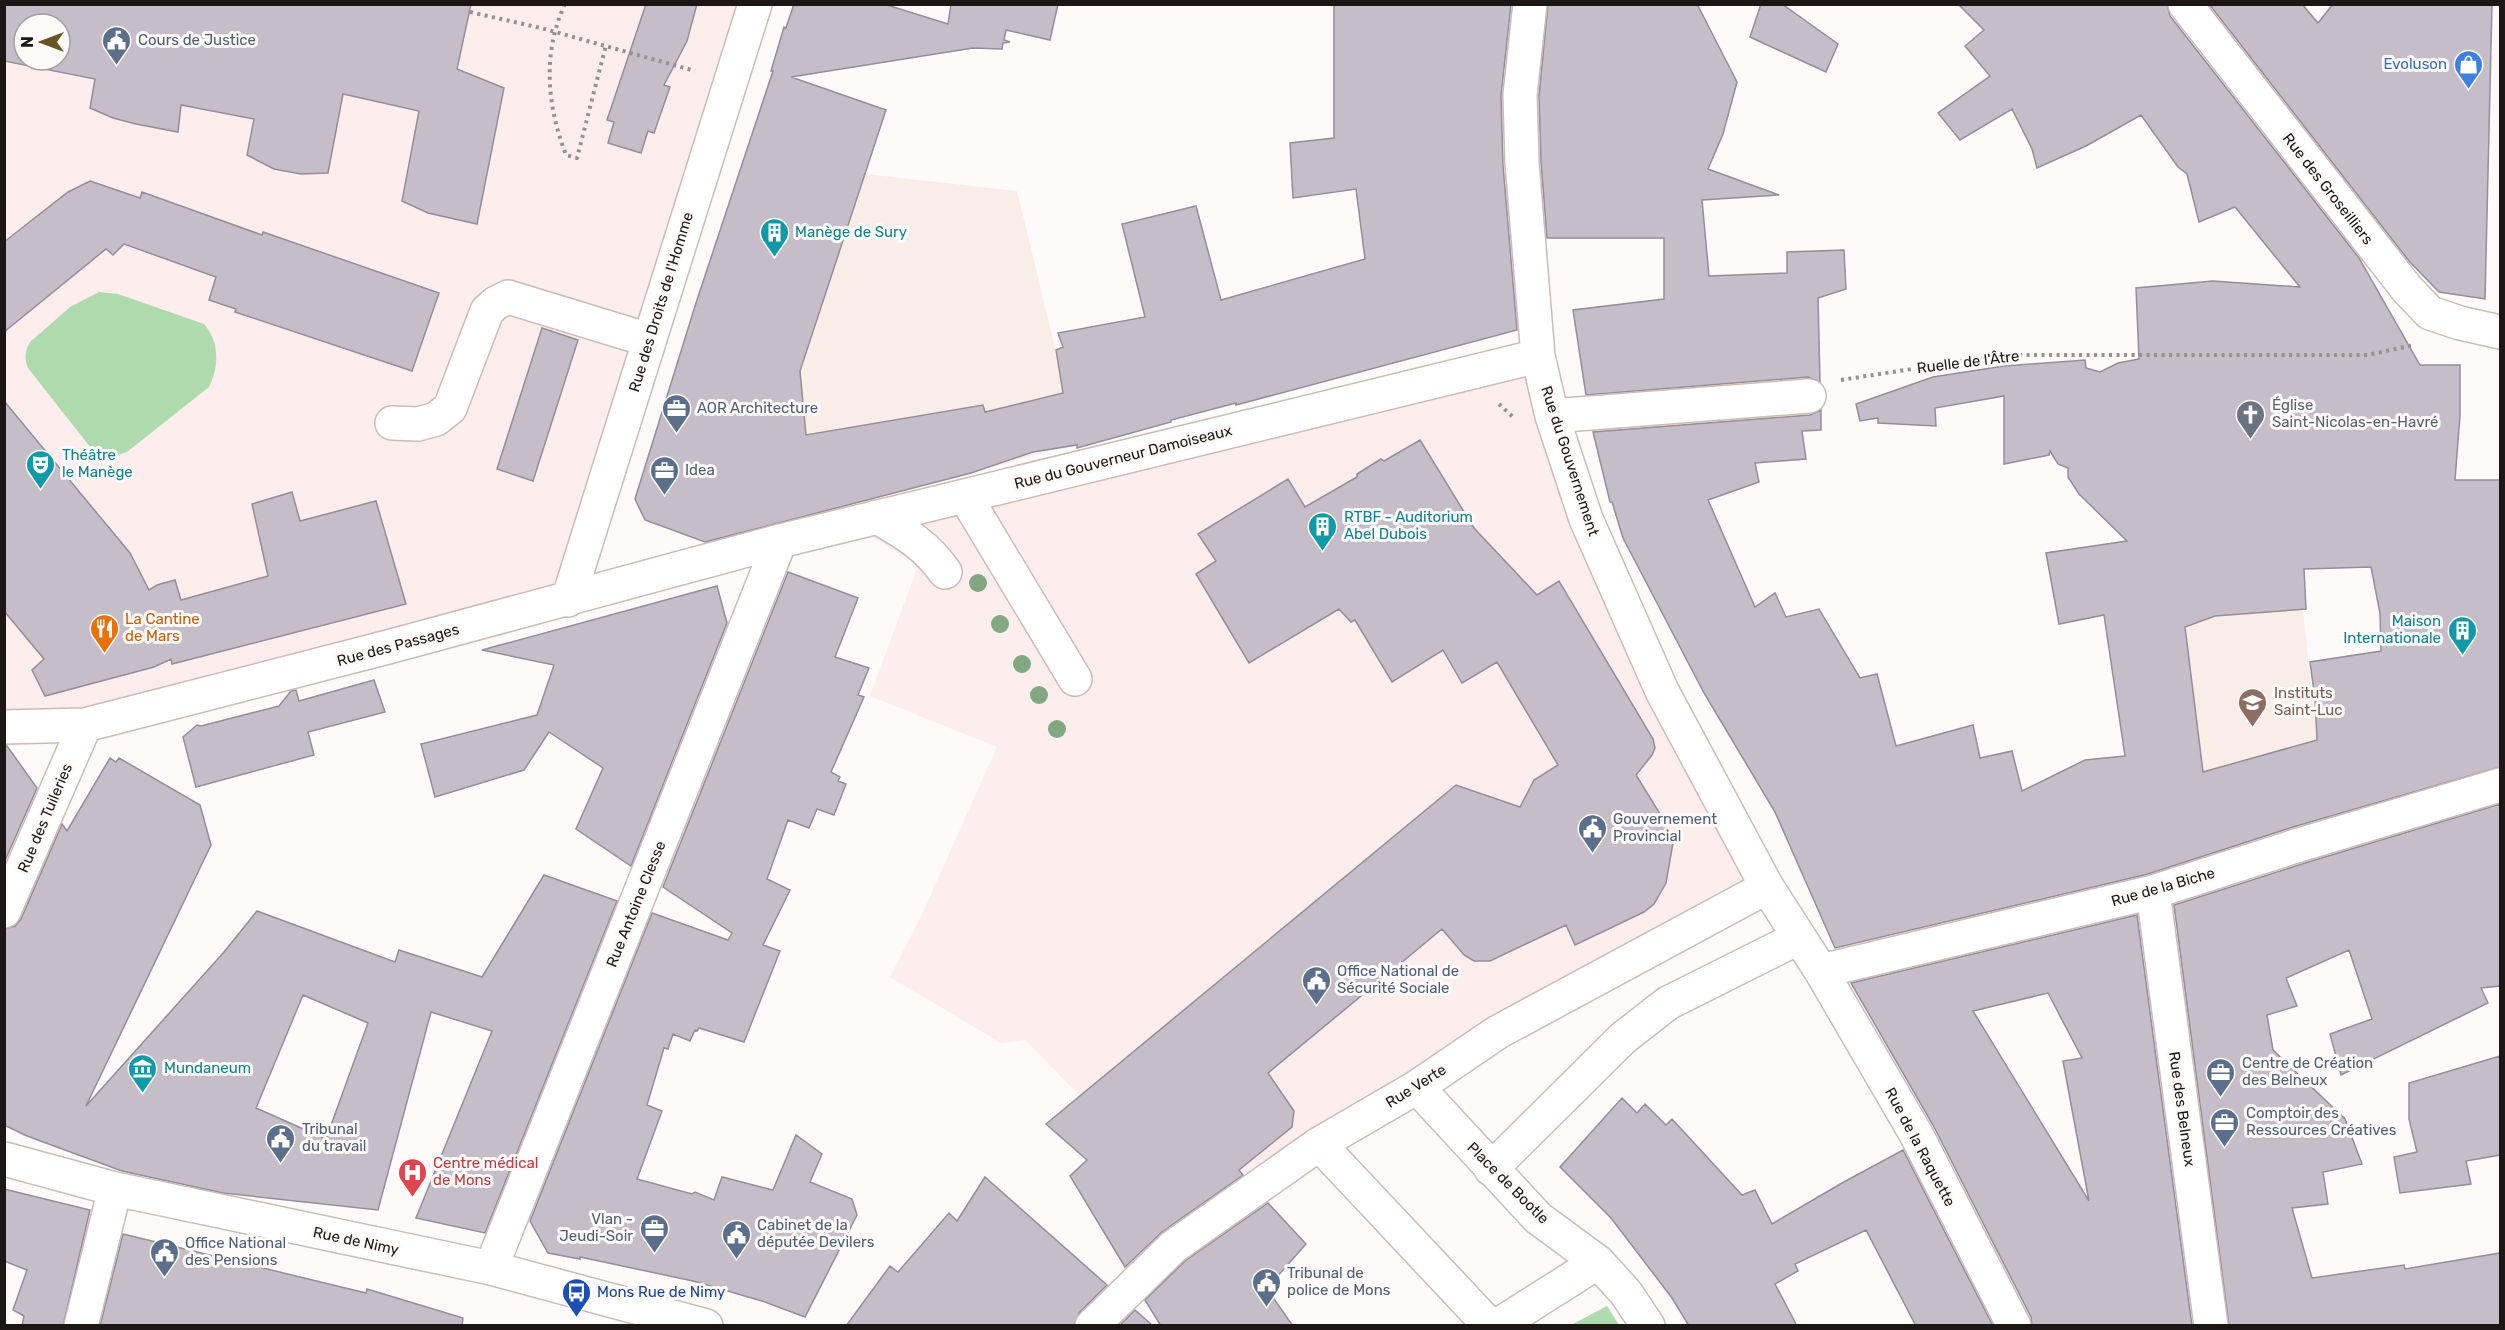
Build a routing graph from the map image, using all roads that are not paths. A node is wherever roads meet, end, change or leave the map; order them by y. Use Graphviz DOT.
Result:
graph roads {
  1 [pos="755,4"];
  2 [pos="1530,4"];
  3 [pos="2185,4"];
  4 [pos="2500,332"];
  5 [pos="649,340"];
  6 [pos="1538,356"];
  7 [pos="1809,396"];
  8 [pos="1552,416"];
  9 [pos="392,423"];
  10 [pos="965,496"];
  11 [pos="877,517"];
  12 [pos="780,541"];
  13 [pos="710,560"];
  14 [pos="945,572"];
  15 [pos="568,600"];
  16 [pos="1075,679"];
  17 [pos="85,725"];
  18 [pos="4,727"];
  19 [pos="2500,785"];
  20 [pos="1767,887"];
  21 [pos="2152,892"];
  22 [pos="4,911"];
  23 [pos="1798,938"];
  24 [pos="1821,971"];
  25 [pos="1417,1087"];
  26 [pos="1319,1144"];
  27 [pos="4,1159"];
  28 [pos="1491,1169"];
  29 [pos="115,1189"];
  30 [pos="1598,1262"];
  31 [pos="491,1268"];
  32 [pos="81,1326"];
  33 [pos="706,1326"];
  34 [pos="1092,1326"];
  35 [pos="1490,1326"];
  36 [pos="1497,1326"];
  37 [pos="1648,1326"];
  38 [pos="2014,1326"];
  39 [pos="2211,1326"];
  1 -- 5 [label="street, Rue des Droits de l'Homme"];
  2 -- 6 [label="street, Rue du Gouvernement"];
  3 -- 4 [label="street, Rue des Groseilliers"];
  5 -- 9 [label="street"];
  5 -- 15 [label="street, Rue des Droits de l'Homme"];
  6 -- 8 [label="street, Rue du Gouvernement"];
  6 -- 10 [label="street, Rue du Gouverneur Damoiseaux"];
  7 -- 8 [label="street"];
  8 -- 20 [label="street, Rue du Gouvernement"];
  10 -- 11 [label="street, Rue du Gouverneur Damoiseaux"];
  10 -- 16 [label="street"];
  11 -- 12 [label="street, Rue du Gouverneur Damoiseaux"];
  11 -- 14 [label="street"];
  12 -- 13 [label="street, Rue du Gouverneur Damoiseaux"];
  12 -- 31 [label="street, Rue Antoine Clesse"];
  13 -- 15 [label="street, Rue des Passages"];
  15 -- 17 [label="street, Rue des Passages"];
  17 -- 18 [label="street, Rue des Passages"];
  17 -- 22 [label="street, Rue des Tuileries"];
  19 -- 21 [label="street, Rue de la Biche"];
  20 -- 23 [label="street, Rue du Gouvernement"];
  20 -- 25 [label="street, Rue Verte"];
  21 -- 24 [label="street, Rue de la Biche"];
  21 -- 39 [label="street, Rue des Belneux"];
  23 -- 24 [label="street, Rue du Gouvernement"];
  23 -- 28 [label="street"];
  24 -- 38 [label="street, Rue de la Raquette"];
  25 -- 26 [label="street, Rue Verte"];
  25 -- 28 [label="street, Place de Bootle"];
  26 -- 34 [label="street, Rue Verte"];
  26 -- 35 [label="street"];
  27 -- 29 [label="street, Rue de Nimy"];
  28 -- 30 [label="street, Place de Bootle"];
  29 -- 31 [label="street, Rue de Nimy"];
  29 -- 32 [label="street"];
  30 -- 36 [label="street"];
  30 -- 37 [label="street, Place de Bootle"];
  31 -- 33 [label="street, Rue de Nimy"];
}
